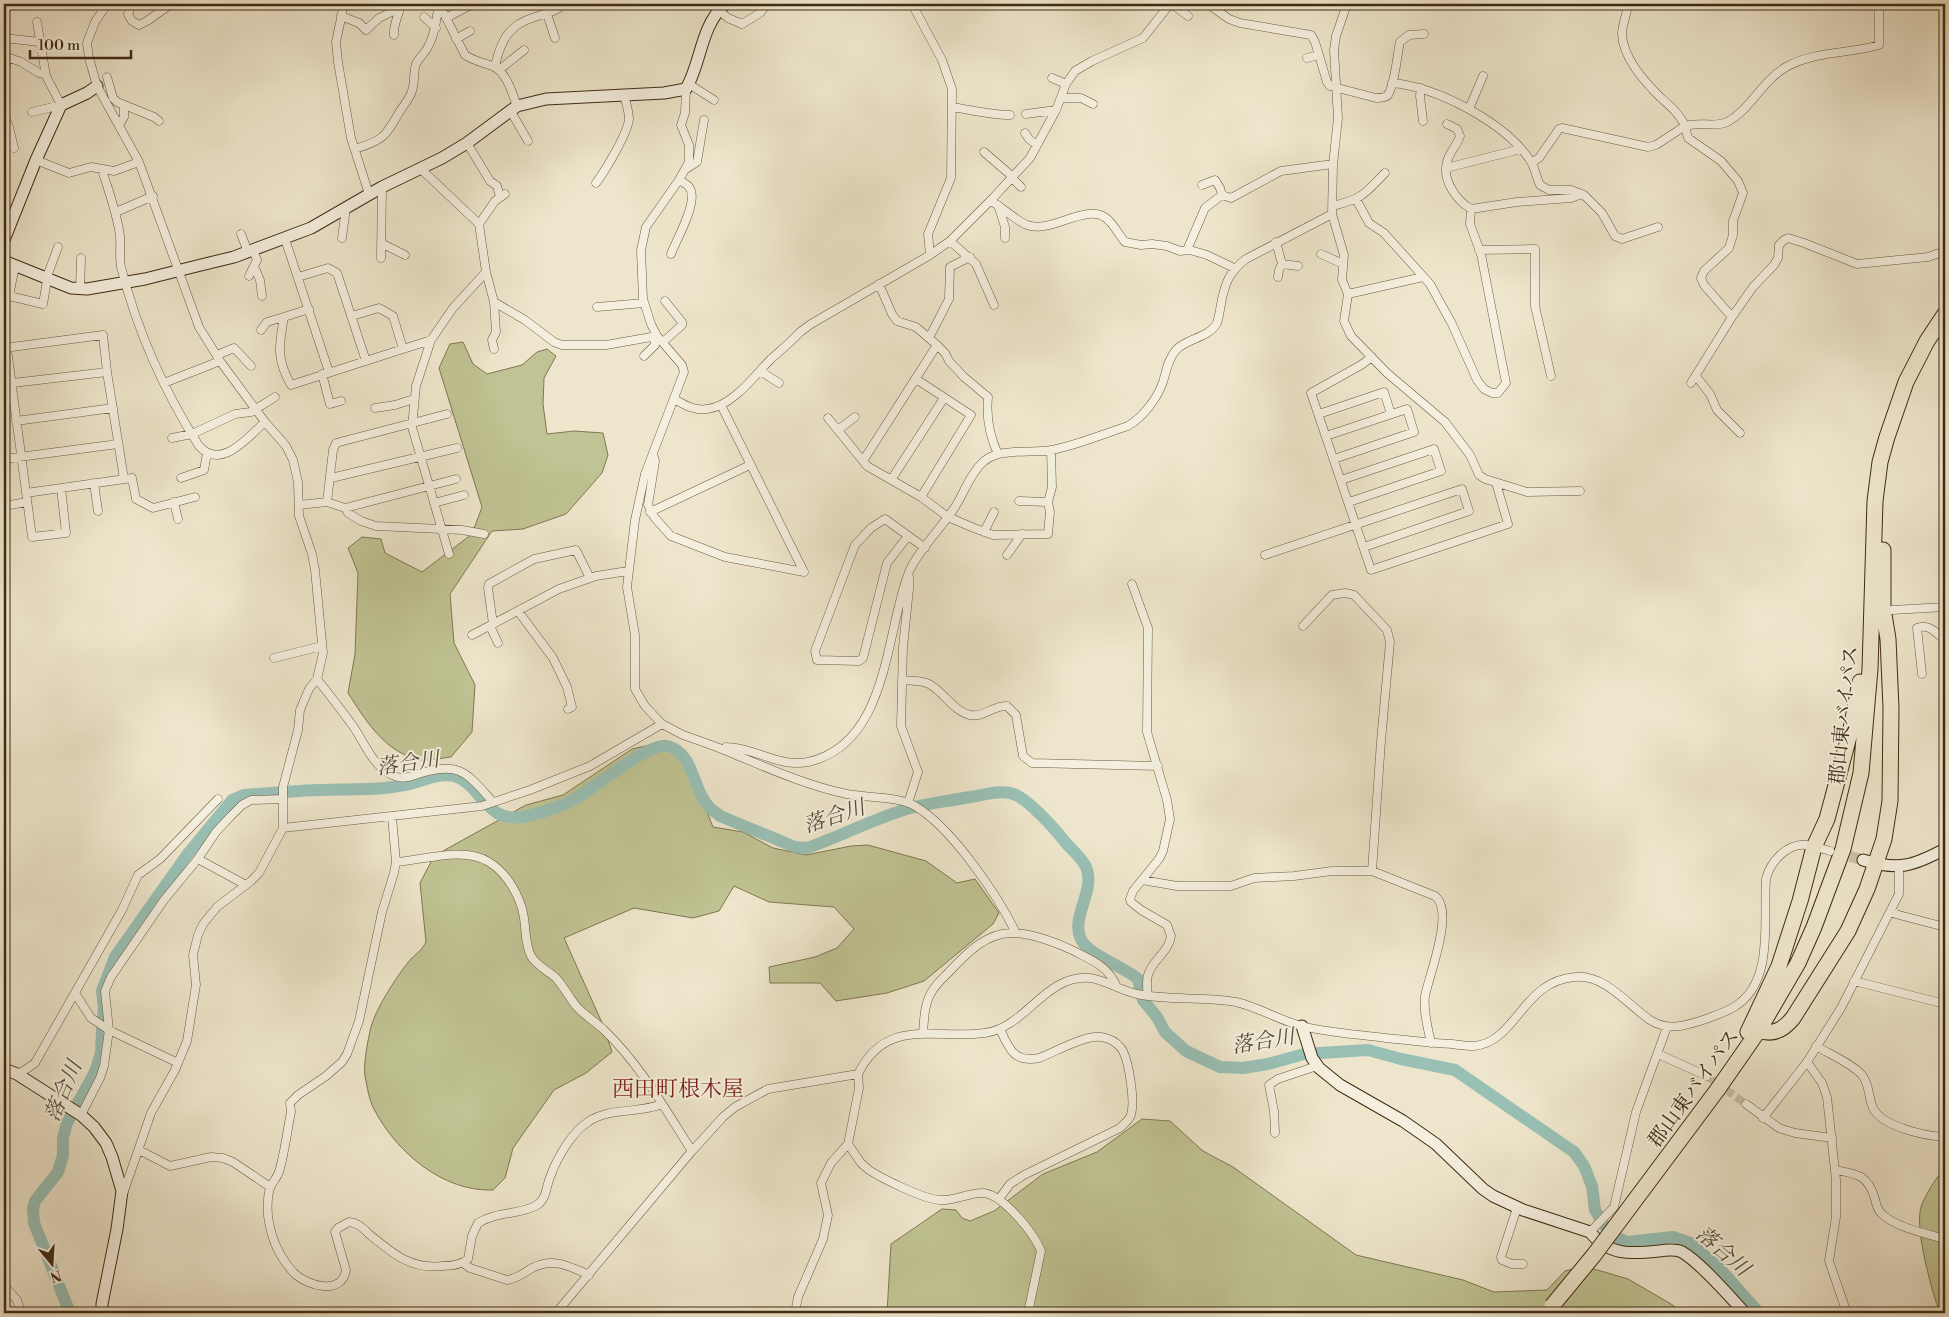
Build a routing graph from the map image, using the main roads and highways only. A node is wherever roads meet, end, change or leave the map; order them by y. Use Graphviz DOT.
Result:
graph roads {
  1 [pos="1945,314"];
  2 [pos="1878,478"];
  3 [pos="1875,501"];
  4 [pos="1760,1030"];
  5 [pos="1715,1082"];
  6 [pos="1549,1309"];
  1 -- 2 [label="highway, 郡山東バイパス"];
  2 -- 3 [label="highway, 郡山東バイパス"];
  2 -- 4 [label="highway"];
  3 -- 4 [label="highway, 郡山東バイパス"];
  3 -- 5 [label="highway"];
  4 -- 5 [label="highway, 郡山東バイパス"];
  5 -- 6 [label="highway, 郡山東バイパス, bridge"];
}
